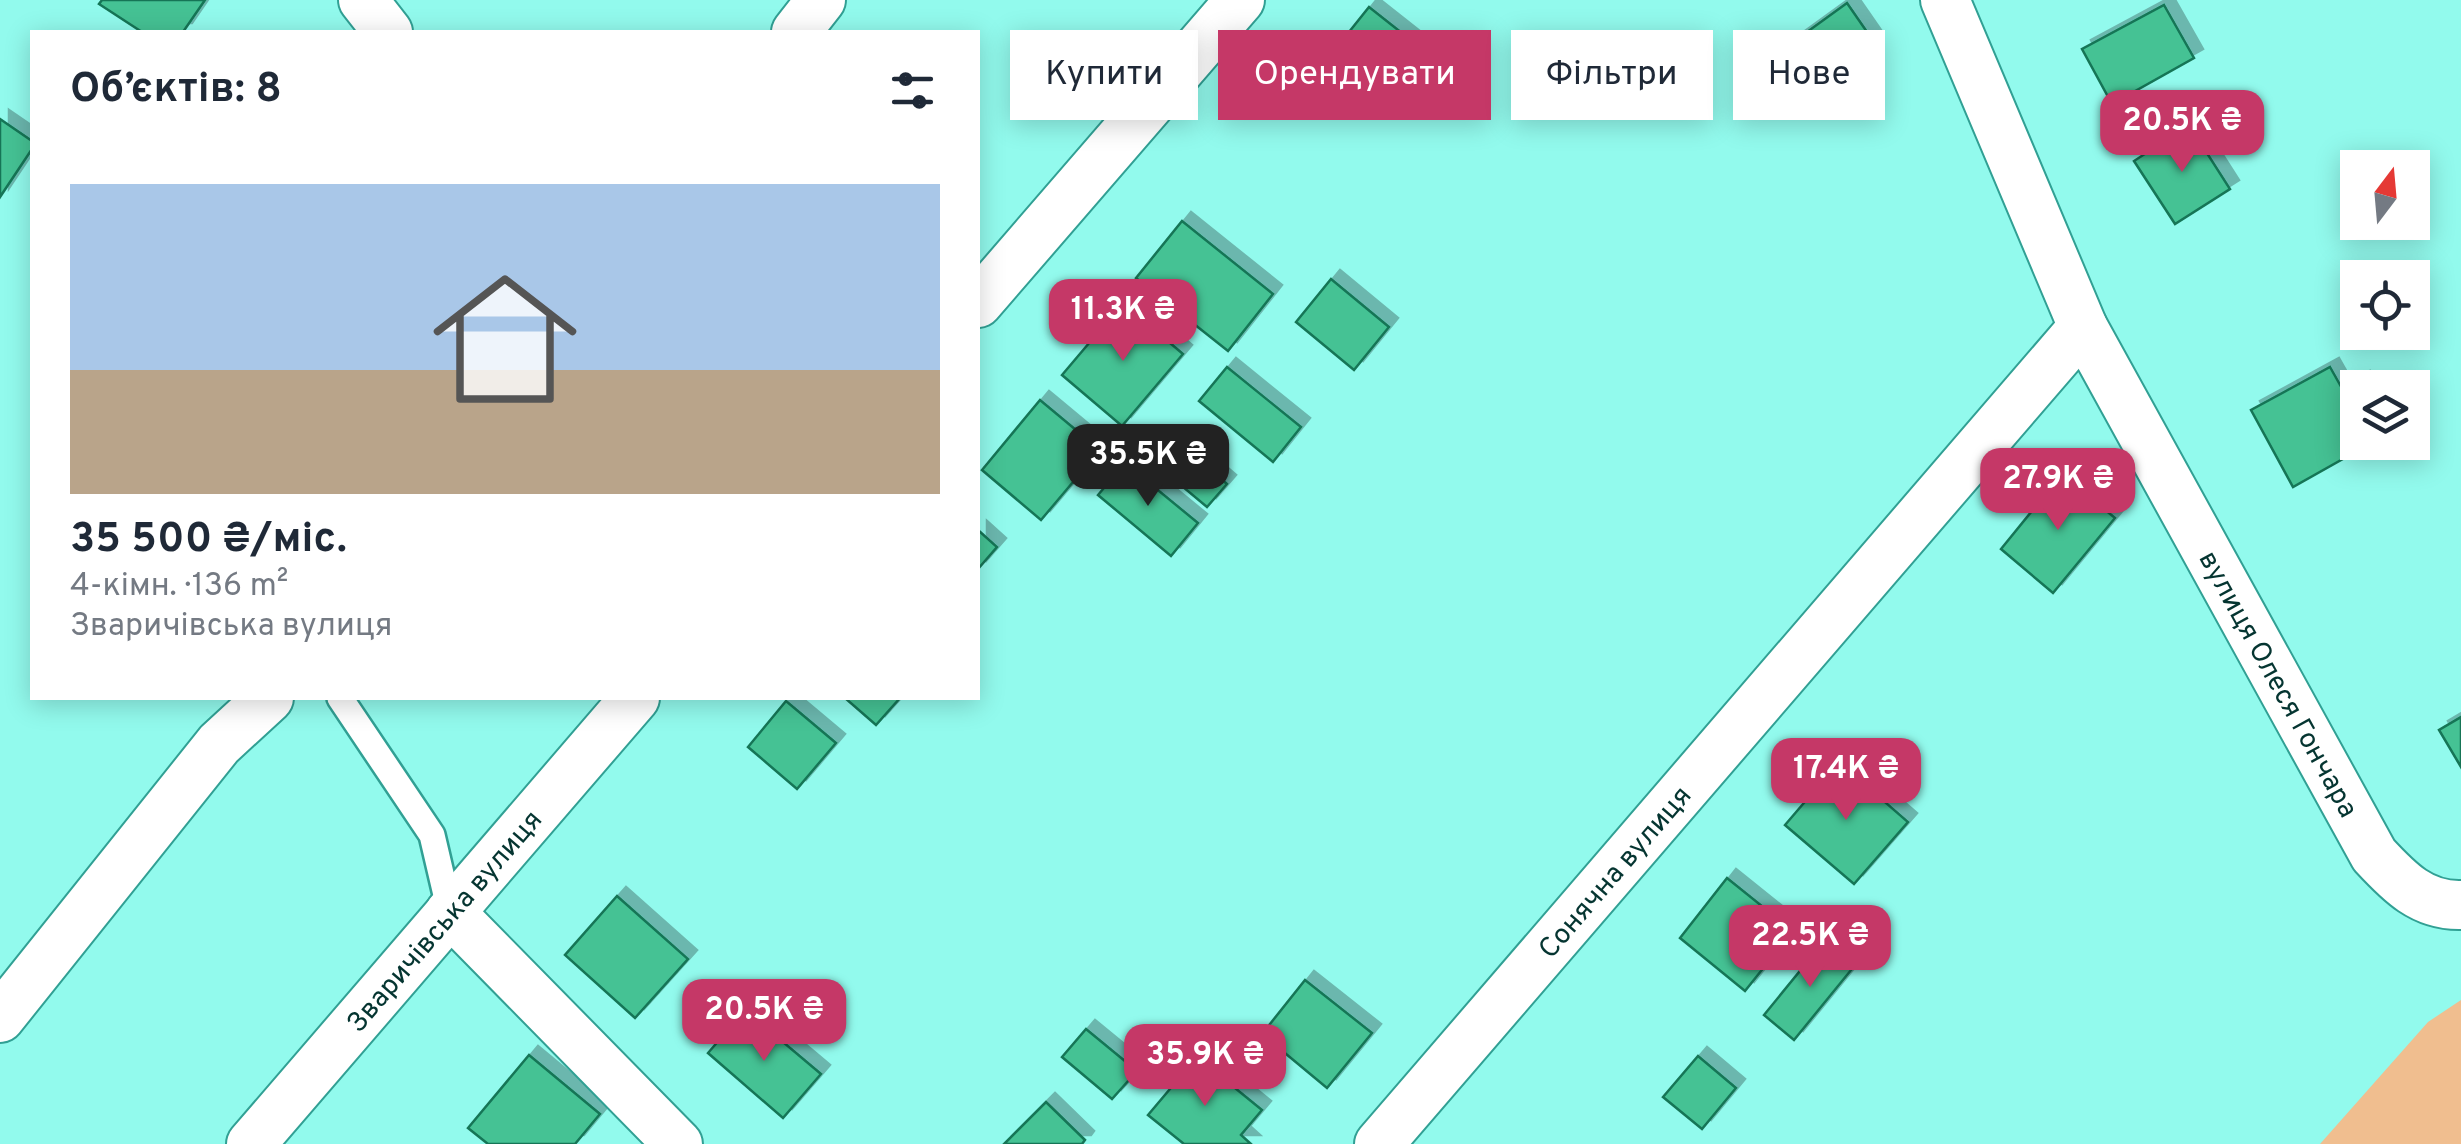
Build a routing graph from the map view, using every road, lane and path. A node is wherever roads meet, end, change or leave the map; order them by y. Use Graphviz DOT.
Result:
graph roads {
  1 [pos="363,0"];
  2 [pos="821,0"];
  3 [pos="1240,0"];
  4 [pos="1945,0"];
  5 [pos="386,30"];
  6 [pos="798,30"];
  7 [pos="980,301"];
  8 [pos="2083,326"];
  9 [pos="266,700"];
  10 [pos="341,700"];
  11 [pos="634,700"];
  12 [pos="2452,905"];
  13 [pos="450,912"];
  14 [pos="7,992"];
  15 [pos="251,1144"];
  16 [pos="678,1144"];
  17 [pos="1379,1144"];
  1 -- 5 [label="street"];
  2 -- 6 [label="street"];
  3 -- 7 [label="street"];
  4 -- 8 [label="street, вулиця Олеся Гончара"];
  8 -- 12 [label="street, вулиця Олеся Гончара"];
  8 -- 17 [label="street, Сонячна вулиця"];
  9 -- 14 [label="street"];
  10 -- 13 [label="lane"];
  11 -- 13 [label="street, Зваричівська вулиця"];
  13 -- 15 [label="street, Зваричівська вулиця"];
  13 -- 16 [label="street"];
}
